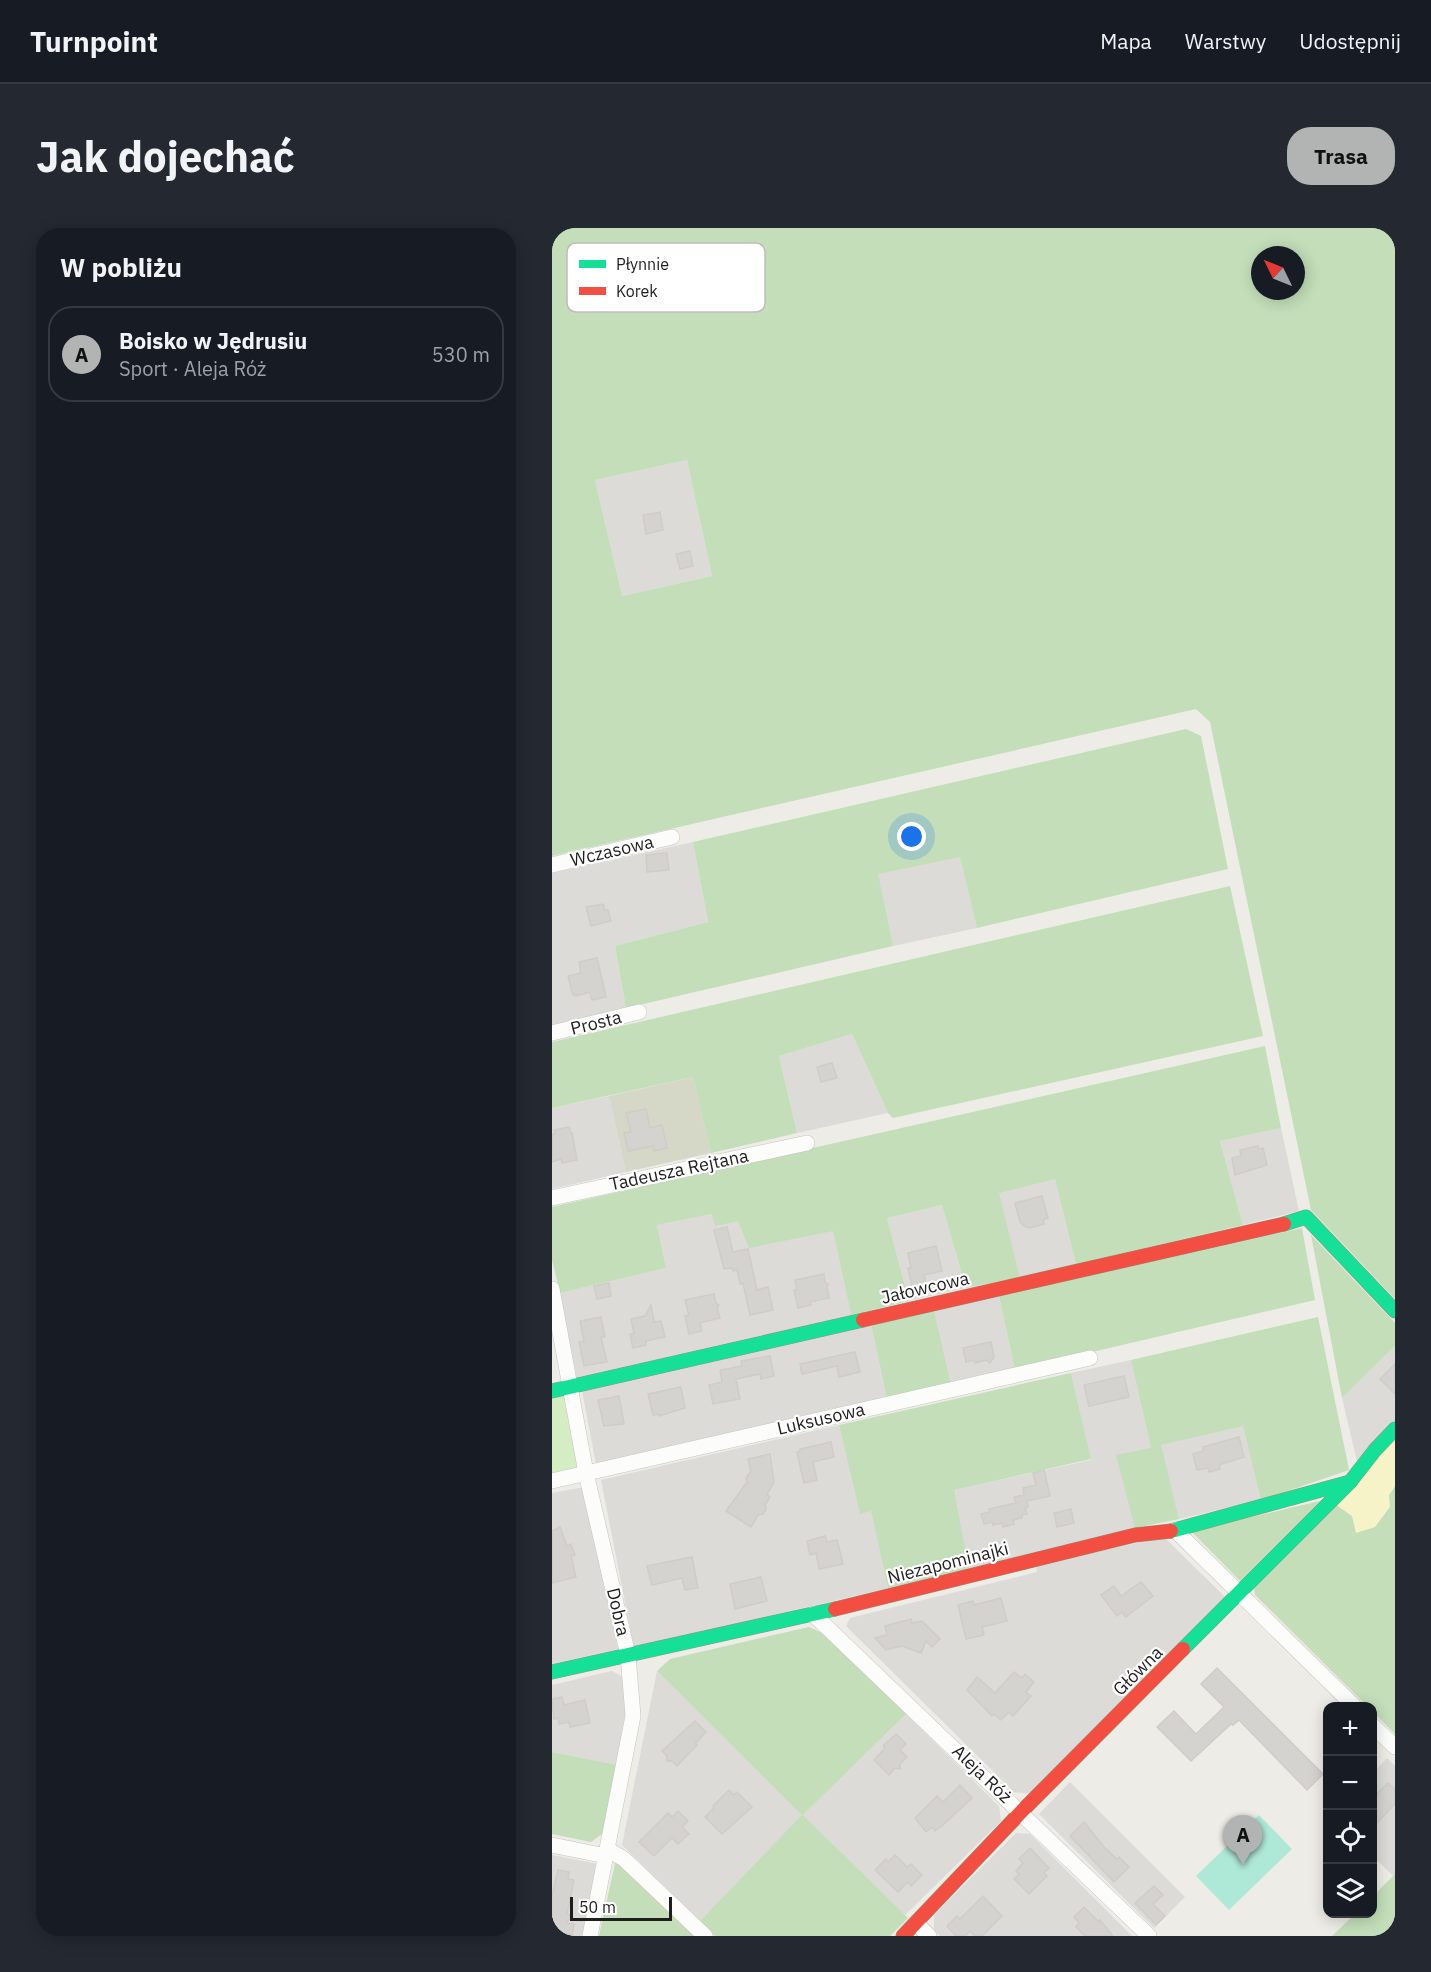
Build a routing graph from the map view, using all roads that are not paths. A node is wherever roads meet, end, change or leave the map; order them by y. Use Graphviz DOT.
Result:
graph roads {
  1 [pos="672,837"];
  2 [pos="552,865"];
  3 [pos="639,1012"];
  4 [pos="552,1033"];
  5 [pos="807,1143"];
  6 [pos="552,1198"];
  7 [pos="552,1289"];
  8 [pos="1395,1311"];
  9 [pos="1090,1358"];
  10 [pos="571,1387"];
  11 [pos="552,1391"];
  12 [pos="1395,1429"];
  13 [pos="586,1473"];
  14 [pos="552,1481"];
  15 [pos="1350,1482"];
  16 [pos="1175,1530"];
  17 [pos="1240,1594"];
  18 [pos="813,1614"];
  19 [pos="628,1655"];
  20 [pos="552,1672"];
  21 [pos="1349,1702"];
  22 [pos="1377,1730"];
  23 [pos="1395,1747"];
  24 [pos="1021,1812"];
  25 [pos="552,1845"];
  26 [pos="607,1852"];
  27 [pos="916,1923"];
  28 [pos="590,1936"];
  29 [pos="705,1936"];
  30 [pos="903,1936"];
  31 [pos="929,1936"];
  32 [pos="1149,1936"];
  1 -- 2 [label="street, Wczasowa"];
  3 -- 4 [label="street, Prosta"];
  5 -- 6 [label="street, Tadeusza Rejtana"];
  7 -- 10 [label="street, Dobra"];
  8 -- 10 [label="street, Jałowcowa"];
  9 -- 13 [label="street, Luksusowa"];
  10 -- 11 [label="street, Jałowcowa"];
  10 -- 13 [label="street, Dobra"];
  12 -- 15 [label="street, Główna"];
  13 -- 14 [label="street, Luksusowa"];
  13 -- 19 [label="street, Dobra"];
  15 -- 16 [label="street, Niezapominajki"];
  15 -- 17 [label="street, Główna"];
  16 -- 17 [label="street"];
  16 -- 18 [label="street, Niezapominajki"];
  17 -- 21 [label="street"];
  17 -- 24 [label="street, Główna"];
  18 -- 19 [label="street, Niezapominajki"];
  18 -- 24 [label="street, Aleja Róż"];
  19 -- 20 [label="street, Niezapominajki"];
  19 -- 26 [label="street, Dobra"];
  22 -- 23 [label="street"];
  24 -- 27 [label="street, Główna"];
  24 -- 32 [label="street, Aleja Róż"];
  25 -- 26 [label="street"];
  26 -- 28 [label="street, Dobra"];
  26 -- 29 [label="street"];
  27 -- 30 [label="street, Główna"];
  27 -- 31 [label="street"];
}
